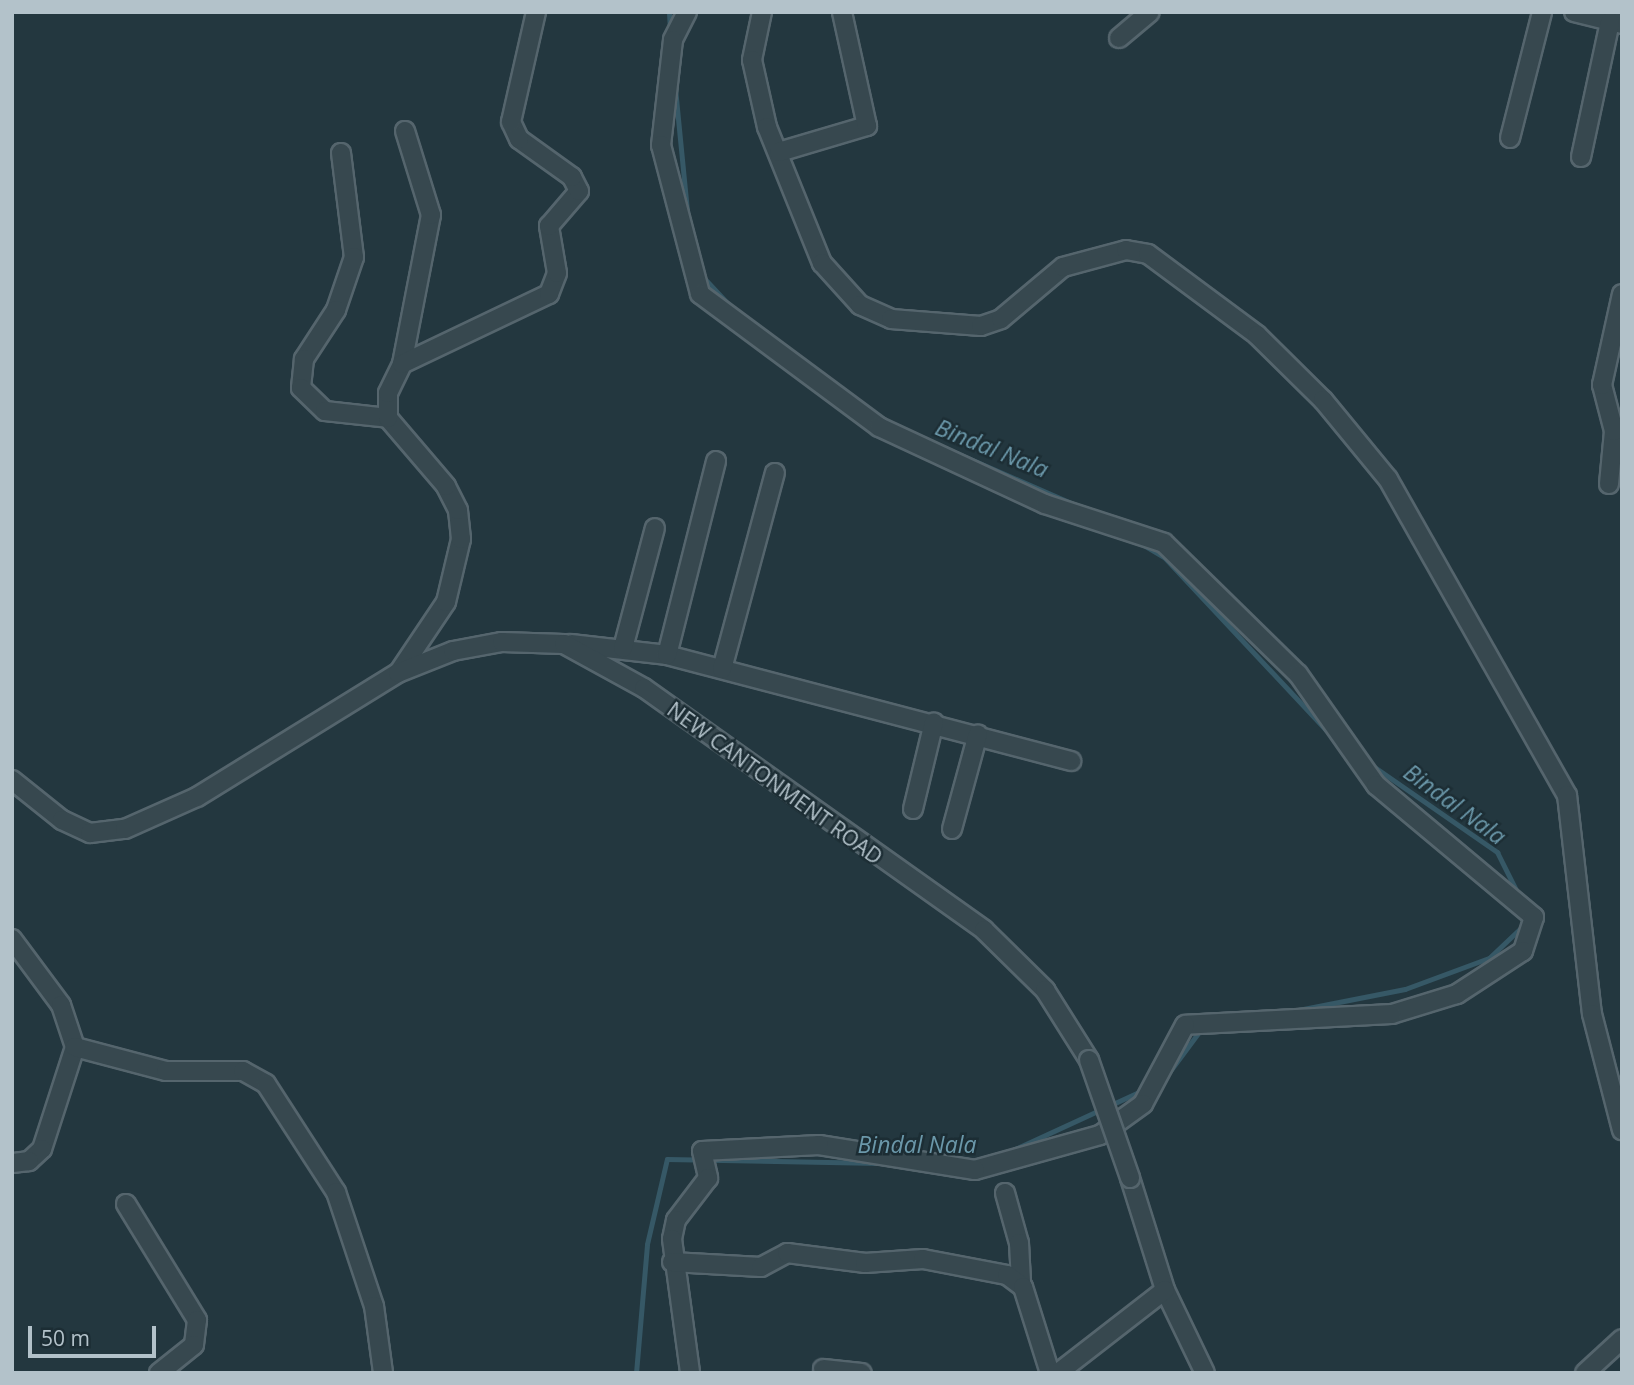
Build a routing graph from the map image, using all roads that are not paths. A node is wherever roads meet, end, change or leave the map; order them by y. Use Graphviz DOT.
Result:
graph roads {
  1 [pos="536,12"];
  2 [pos="687,12"];
  3 [pos="762,12"];
  4 [pos="842,12"];
  5 [pos="1150,12"];
  6 [pos="1542,12"];
  7 [pos="1574,12"];
  8 [pos="1616,23"];
  9 [pos="1119,37"];
  10 [pos="405,131"];
  11 [pos="1510,138"];
  12 [pos="779,152"];
  13 [pos="341,153"];
  14 [pos="1581,157"];
  15 [pos="1622,293"];
  16 [pos="402,364"];
  17 [pos="388,418"];
  18 [pos="716,461"];
  19 [pos="775,473"];
  20 [pos="1609,484"];
  21 [pos="655,528"];
  22 [pos="564,644"];
  23 [pos="624,649"];
  24 [pos="667,655"];
  25 [pos="722,669"];
  26 [pos="398,673"];
  27 [pos="934,722"];
  28 [pos="978,734"];
  29 [pos="1071,761"];
  30 [pos="12,779"];
  31 [pos="913,810"];
  32 [pos="952,829"];
  33 [pos="12,939"];
  34 [pos="75,1047"];
  35 [pos="1622,1129"];
  36 [pos="12,1163"];
  37 [pos="1005,1193"];
  38 [pos="127,1204"];
  39 [pos="672,1262"];
  40 [pos="1021,1282"];
  41 [pos="1165,1290"];
  42 [pos="1622,1339"];
  43 [pos="823,1369"];
  44 [pos="159,1373"];
  45 [pos="383,1373"];
  46 [pos="690,1373"];
  47 [pos="862,1373"];
  48 [pos="1050,1373"];
  49 [pos="1058,1373"];
  50 [pos="1205,1373"];
  51 [pos="1585,1373"];
  1 -- 16 [label="street"];
  2 -- 39 [label="street"];
  3 -- 12 [label="street"];
  4 -- 12 [label="street"];
  5 -- 9 [label="street"];
  6 -- 11 [label="street"];
  7 -- 8 [label="street"];
  8 -- 14 [label="street"];
  10 -- 16 [label="street"];
  12 -- 35 [label="street"];
  13 -- 17 [label="street"];
  15 -- 20 [label="street"];
  16 -- 17 [label="street"];
  17 -- 26 [label="street, NEW CANTONMENT ROAD"];
  18 -- 24 [label="street"];
  19 -- 25 [label="street"];
  21 -- 23 [label="street"];
  22 -- 23 [label="street"];
  22 -- 26 [label="street, NEW CANTONMENT ROAD"];
  22 -- 41 [label="street, NEW CANTONMENT ROAD, bridge"];
  23 -- 24 [label="street"];
  24 -- 25 [label="street"];
  25 -- 27 [label="street"];
  26 -- 30 [label="street, NEW CANTONMENT ROAD"];
  27 -- 28 [label="street"];
  27 -- 31 [label="street"];
  28 -- 29 [label="street"];
  28 -- 32 [label="street"];
  33 -- 34 [label="street"];
  34 -- 36 [label="street"];
  34 -- 45 [label="street"];
  37 -- 40 [label="street"];
  38 -- 44 [label="street"];
  39 -- 40 [label="street"];
  39 -- 46 [label="street"];
  40 -- 48 [label="street"];
  41 -- 49 [label="street"];
  41 -- 50 [label="street, NEW CANTONMENT ROAD"];
  42 -- 51 [label="street"];
  43 -- 47 [label="street"];
}
